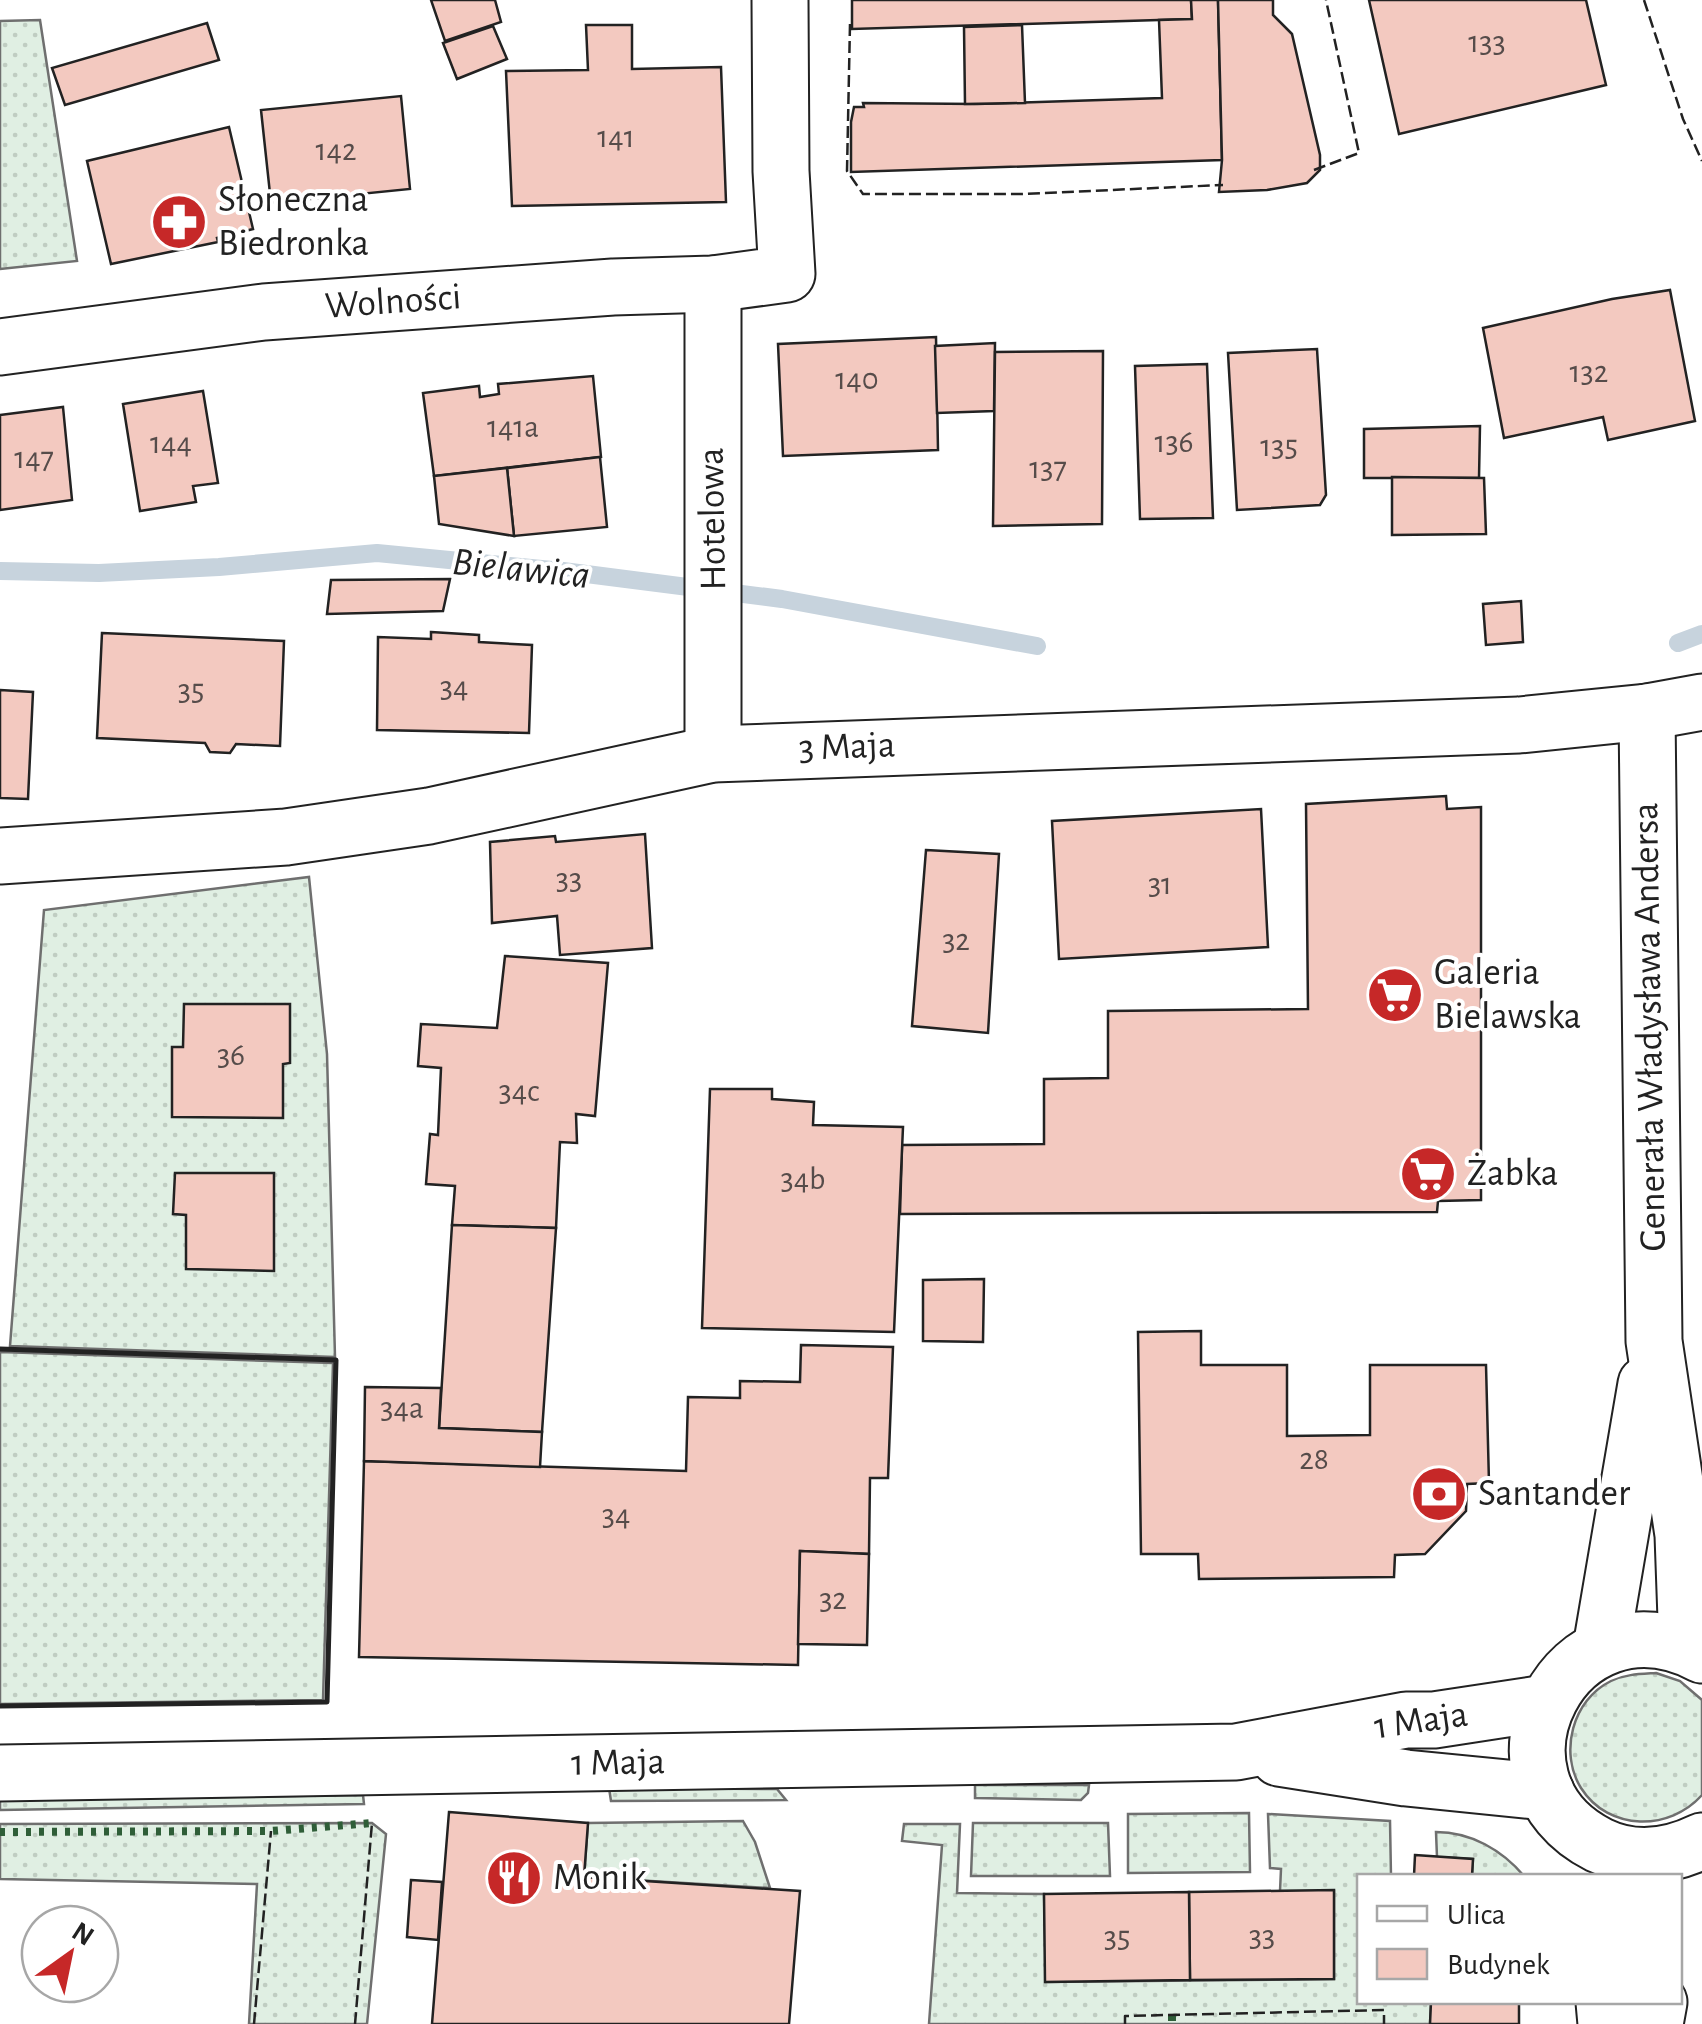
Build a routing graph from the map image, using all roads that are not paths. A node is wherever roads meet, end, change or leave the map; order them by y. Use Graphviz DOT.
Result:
graph roads {
  1 [pos="780,0"];
  2 [pos="713,284"];
  3 [pos="0,348"];
  4 [pos="1702,702"];
  5 [pos="1647,712"];
  6 [pos="713,754"];
  7 [pos="0,856"];
  8 [pos="1654,1341"];
  9 [pos="1600,1648"];
  10 [pos="1694,1651"];
  11 [pos="1546,1703"];
  12 [pos="1236,1752"];
  13 [pos="0,1773"];
  14 [pos="1546,1792"];
  15 [pos="1686,1856"];
  16 [pos="1605,1862"];
  1 -- 2 [label="street, Wolności"];
  2 -- 3 [label="street, Wolności"];
  2 -- 6 [label="street, Hotelowa"];
  4 -- 5 [label="street, 3 Maja"];
  5 -- 6 [label="street, 3 Maja"];
  5 -- 8 [label="street, Generała Władysława Andersa"];
  6 -- 7 [label="street, 3 Maja"];
  8 -- 9 [label="street, Generała Władysława Andersa"];
  8 -- 10 [label="street, Generała Władysława Andersa"];
  9 -- 10 [label="street"];
  9 -- 11 [label="street"];
  11 -- 12 [label="street, 1 Maja"];
  11 -- 14 [label="street"];
  12 -- 13 [label="street, 1 Maja"];
  12 -- 14 [label="street, 1 Maja"];
  14 -- 16 [label="street"];
  15 -- 16 [label="street"];
}
